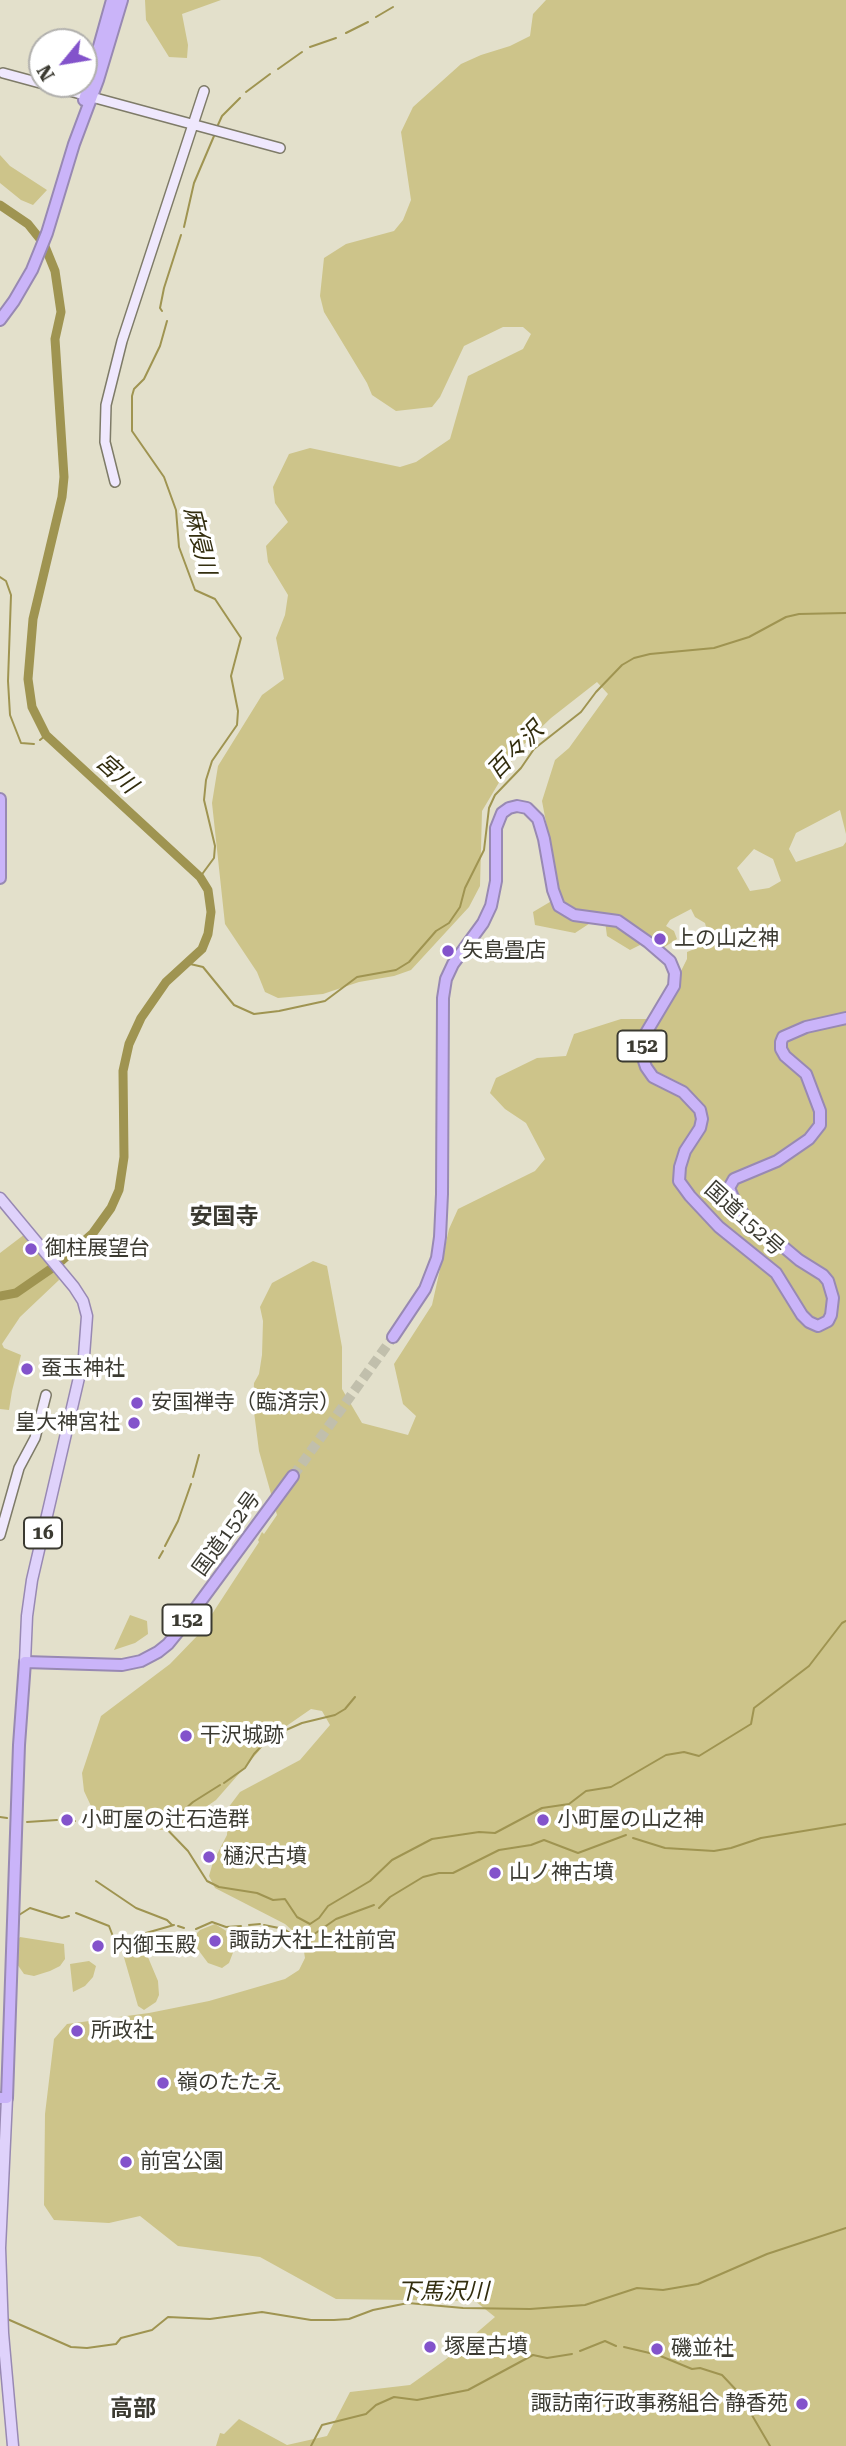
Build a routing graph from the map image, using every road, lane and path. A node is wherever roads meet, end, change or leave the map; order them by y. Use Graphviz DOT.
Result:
graph roads {
  1 [pos="112,0"];
  2 [pos="122,0"];
  3 [pos="98,57"];
  4 [pos="98,68"];
  5 [pos="3,74"];
  6 [pos="28,81"];
  7 [pos="204,91"];
  8 [pos="88,98"];
  9 [pos="92,98"];
  10 [pos="194,125"];
  11 [pos="280,148"];
  12 [pos="0,320"];
  13 [pos="115,482"];
  14 [pos="0,799"];
  15 [pos="0,878"];
  16 [pos="846,1018"];
  17 [pos="0,1198"];
  18 [pos="393,1337"];
  19 [pos="46,1395"];
  20 [pos="293,1476"];
  21 [pos="0,1535"];
  22 [pos="25,1662"];
  23 [pos="3,2098"];
  24 [pos="2,2325"];
  25 [pos="13,2446"];
  1 -- 3 [label="highway"];
  2 -- 4 [label="highway"];
  5 -- 6 [label="street"];
  7 -- 10 [label="street"];
  8 -- 12 [label="highway"];
  9 -- 10 [label="street"];
  10 -- 11 [label="street"];
  10 -- 13 [label="street"];
  14 -- 15 [label="highway"];
  16 -- 18 [label="highway, 国道152号 / 152"];
  17 -- 22 [label="main road, 16"];
  19 -- 21 [label="street"];
  20 -- 22 [label="highway, 国道152号 / 152"];
  22 -- 23 [label="highway"];
  23 -- 24 [label="main road"];
  24 -- 25 [label="main road"];
}
